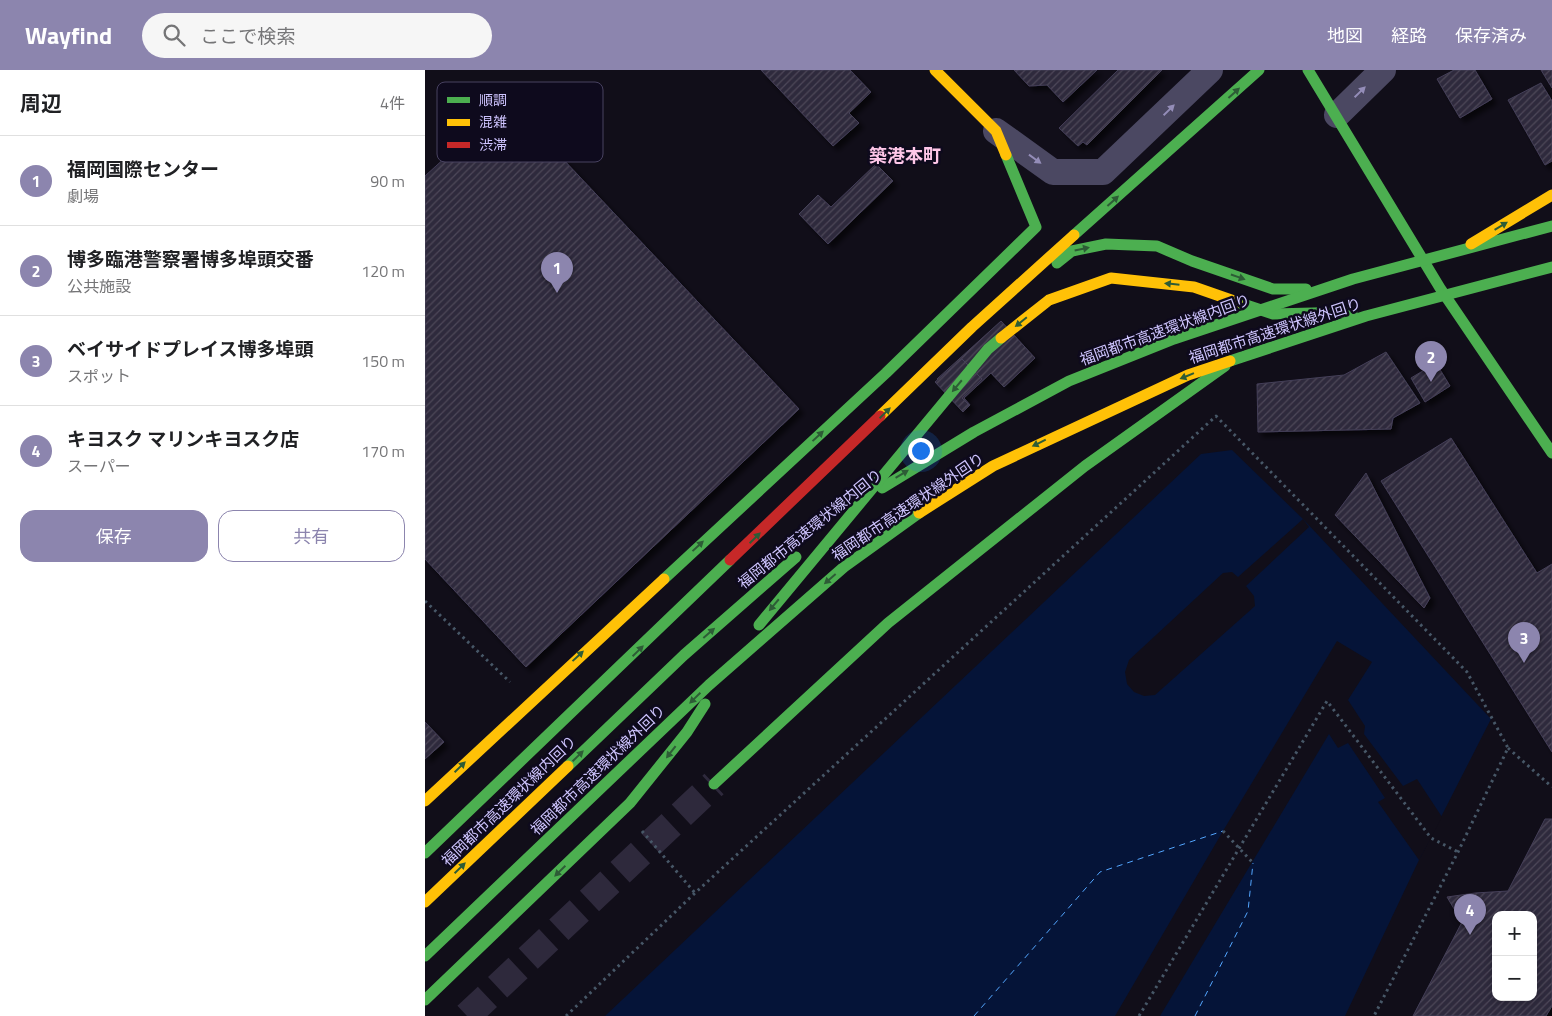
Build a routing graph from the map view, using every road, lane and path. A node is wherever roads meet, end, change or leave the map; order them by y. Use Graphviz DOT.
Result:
graph roads {
  1 [pos="935,70"];
  2 [pos="1211,70"];
  3 [pos="1259,70"];
  4 [pos="1308,70"];
  5 [pos="1383,70"];
  6 [pos="1337,115"];
  7 [pos="996,131"];
  8 [pos="1552,195"];
  9 [pos="1552,226"];
  10 [pos="1552,259"];
  11 [pos="1552,266"];
  12 [pos="1429,270"];
  13 [pos="1440,288"];
  14 [pos="972,327"];
  15 [pos="1552,452"];
  16 [pos="425,600"];
  17 [pos="529,701"];
  18 [pos="1508,748"];
  19 [pos="714,784"];
  20 [pos="1552,788"];
  21 [pos="425,801"];
  22 [pos="1223,831"];
  23 [pos="1240,847"];
  24 [pos="1458,852"];
  25 [pos="425,853"];
  26 [pos="1253,862"];
  27 [pos="425,902"];
  28 [pos="425,956"];
  29 [pos="425,1000"];
  30 [pos="566,1016"];
  31 [pos="1139,1016"];
  32 [pos="1374,1016"];
  1 -- 7 [label="main road"];
  7 -- 2 [label="street, one-way"];
  14 -- 3 [label="main road, one-way"];
  4 -- 6 [label="main road"];
  6 -- 5 [label="street, one-way"];
  6 -- 12 [label="main road"];
  17 -- 7 [label="main road, one-way"];
  12 -- 8 [label="main road, one-way"];
  27 -- 9 [label="main road, 福岡都市高速環状線内回り, one-way"];
  10 -- 13 [label="main road"];
  11 -- 28 [label="main road, 福岡都市高速環状線外回り, one-way"];
  12 -- 13 [label="main road"];
  14 -- 12 [label="main road, one-way"];
  13 -- 15 [label="main road"];
  13 -- 19 [label="main road"];
  13 -- 29 [label="main road, one-way"];
  25 -- 14 [label="main road, one-way"];
  16 -- 17 [label="path"];
  21 -- 17 [label="main road, one-way"];
  18 -- 20 [label="path"];
  18 -- 24 [label="path"];
  18 -- 30 [label="path"];
  22 -- 23 [label="path"];
  23 -- 24 [label="path"];
  23 -- 26 [label="path"];
  23 -- 31 [label="path"];
  24 -- 32 [label="path"];
}
